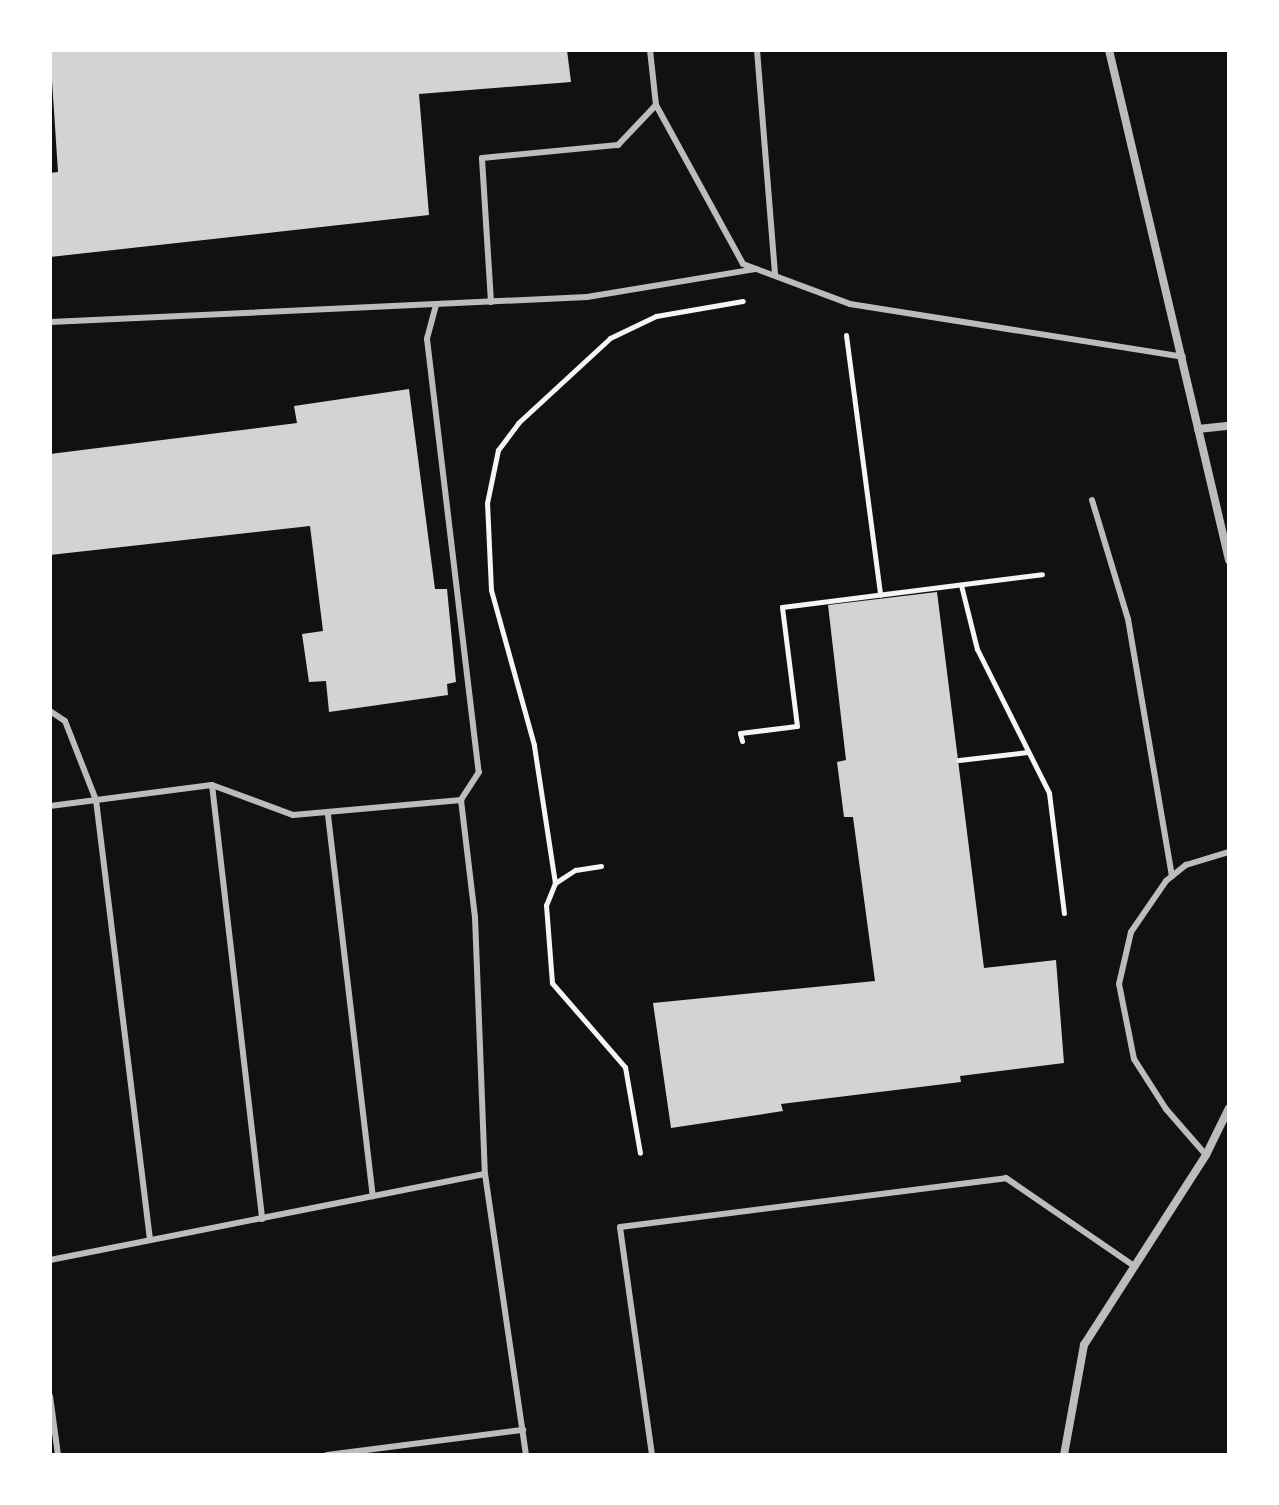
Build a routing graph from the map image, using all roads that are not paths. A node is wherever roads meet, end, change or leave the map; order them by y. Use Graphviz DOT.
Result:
graph roads {
  1 [pos="650,50"];
  2 [pos="757,50"];
  3 [pos="1109,50"];
  4 [pos="656,105"];
  5 [pos="757,269"];
  6 [pos="775,275"];
  7 [pos="491,302"];
  8 [pos="436,305"];
  9 [pos="50,322"];
  10 [pos="1183,357"];
  11 [pos="1229,426"];
  12 [pos="1198,429"];
  13 [pos="1092,500"];
  14 [pos="1229,560"];
  15 [pos="50,711"];
  16 [pos="212,785"];
  17 [pos="96,800"];
  18 [pos="461,800"];
  19 [pos="50,806"];
  20 [pos="328,815"];
  21 [pos="1229,852"];
  22 [pos="1172,876"];
  23 [pos="1229,1108"];
  24 [pos="1206,1155"];
  25 [pos="485,1174"];
  26 [pos="373,1196"];
  27 [pos="262,1219"];
  28 [pos="150,1240"];
  29 [pos="50,1260"];
  30 [pos="1134,1266"];
  31 [pos="50,1396"];
  32 [pos="523,1430"];
  33 [pos="58,1455"];
  34 [pos="327,1455"];
  35 [pos="526,1455"];
  36 [pos="652,1455"];
  37 [pos="1064,1455"];
  1 -- 4 [label="lane"];
  2 -- 6 [label="lane"];
  3 -- 10 [label="street"];
  4 -- 5 [label="lane"];
  4 -- 7 [label="lane"];
  5 -- 6 [label="lane"];
  5 -- 7 [label="lane"];
  6 -- 10 [label="lane"];
  7 -- 8 [label="lane"];
  8 -- 9 [label="lane"];
  8 -- 18 [label="lane"];
  10 -- 12 [label="street"];
  11 -- 12 [label="street"];
  12 -- 14 [label="street"];
  13 -- 22 [label="lane"];
  15 -- 17 [label="lane"];
  16 -- 17 [label="lane"];
  16 -- 20 [label="lane"];
  16 -- 27 [label="lane"];
  17 -- 19 [label="lane"];
  17 -- 28 [label="lane"];
  18 -- 20 [label="lane"];
  18 -- 25 [label="lane"];
  20 -- 26 [label="lane"];
  21 -- 22 [label="lane"];
  22 -- 24 [label="lane"];
  23 -- 24 [label="street"];
  24 -- 30 [label="street"];
  25 -- 26 [label="lane"];
  25 -- 32 [label="lane"];
  26 -- 27 [label="lane"];
  27 -- 28 [label="lane"];
  28 -- 29 [label="lane"];
  30 -- 36 [label="lane"];
  30 -- 37 [label="street"];
  31 -- 33 [label="lane"];
  32 -- 34 [label="lane"];
  32 -- 35 [label="lane"];
}
